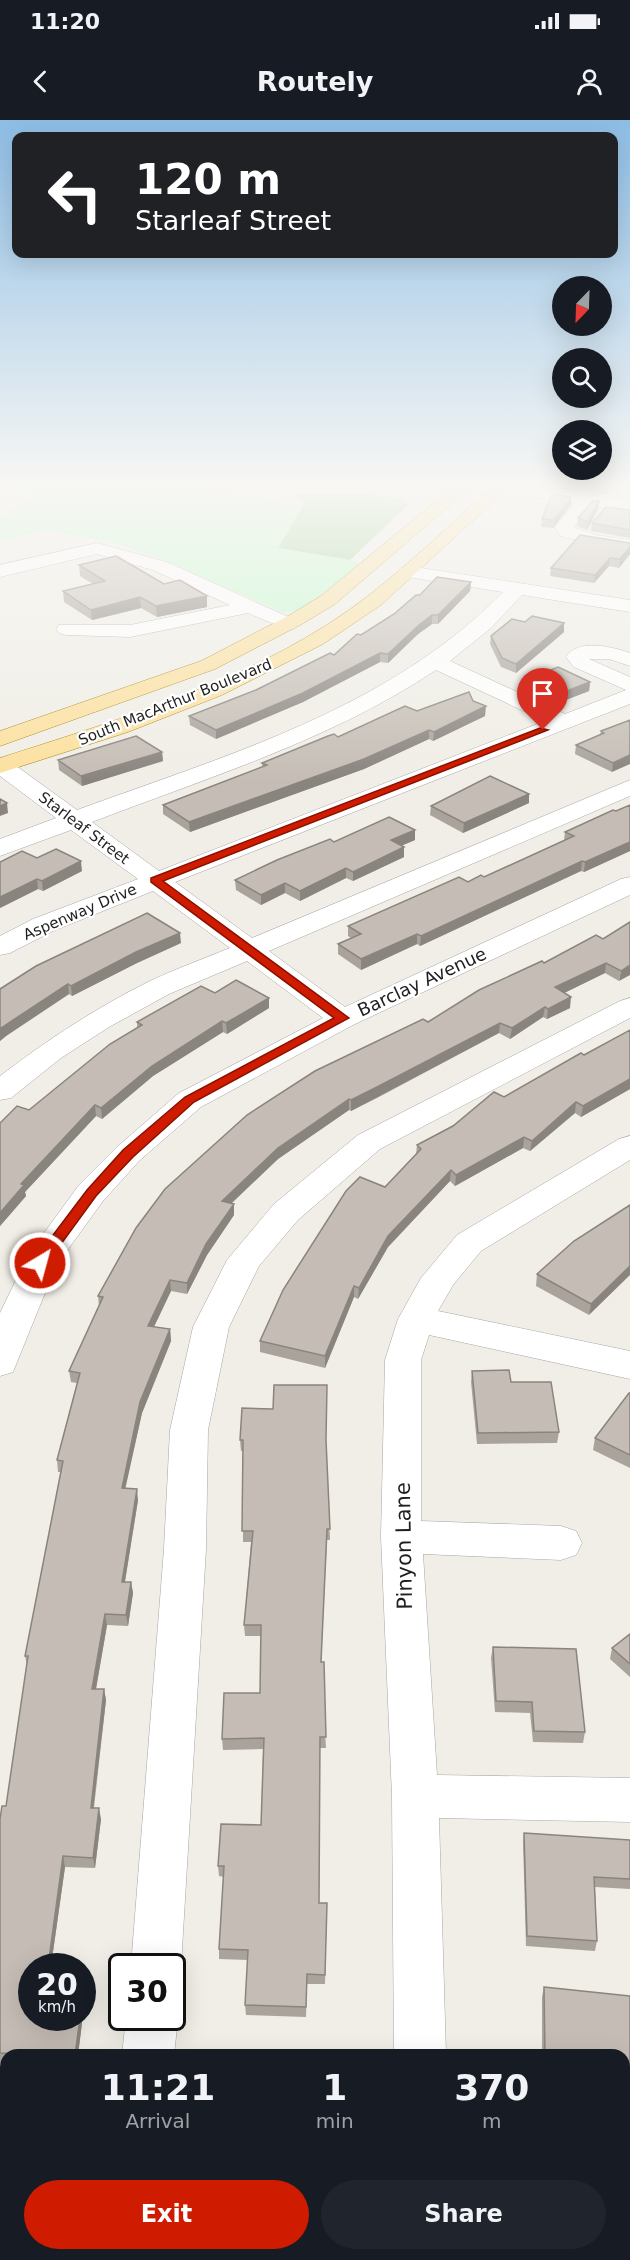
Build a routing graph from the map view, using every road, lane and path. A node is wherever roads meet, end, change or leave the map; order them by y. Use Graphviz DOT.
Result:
graph roads {
  1 [pos="194,582"];
  2 [pos="349,582"];
  3 [pos="396,582"];
  4 [pos="471,582"];
  5 [pos="517,589"];
  6 [pos="630,606"];
  7 [pos="248,607"];
  8 [pos="288,624"];
  9 [pos="66,629"];
  10 [pos="630,660"];
  11 [pos="433,661"];
  12 [pos="630,686"];
  13 [pos="630,696"];
  14 [pos="565,722"];
  15 [pos="0,739"];
  16 [pos="0,766"];
  17 [pos="630,788"];
  18 [pos="73,819"];
  19 [pos="0,848"];
  20 [pos="155,880"];
  21 [pos="630,885"];
  22 [pos="0,947"];
  23 [pos="248,949"];
  24 [pos="630,1007"];
  25 [pos="343,1018"];
  26 [pos="0,1091"];
  27 [pos="630,1146"];
  28 [pos="416,1319"];
  29 [pos="0,1362"];
  30 [pos="630,1365"];
  31 [pos="401,1537"];
  32 [pos="561,1543"];
  33 [pos="415,1796"];
  34 [pos="630,1800"];
  35 [pos="157,1953"];
  36 [pos="151,2031"];
  37 [pos="149,2049"];
  38 [pos="420,2049"];
  1 -- 7 [label="street"];
  2 -- 8 [label="main road, South MacArthur Boulevard"];
  3 -- 16 [label="main road, South MacArthur Boulevard"];
  4 -- 5 [label="street"];
  5 -- 6 [label="street"];
  5 -- 11 [label="street"];
  7 -- 8 [label="street"];
  7 -- 9 [label="street"];
  8 -- 15 [label="main road, South MacArthur Boulevard"];
  10 -- 12 [label="street"];
  11 -- 14 [label="street"];
  11 -- 18 [label="street"];
  13 -- 14 [label="street, Aspenway Drive"];
  14 -- 20 [label="street, Aspenway Drive"];
  16 -- 18 [label="street, Starleaf Street"];
  17 -- 23 [label="street"];
  18 -- 19 [label="street"];
  18 -- 20 [label="street, Starleaf Street"];
  20 -- 22 [label="street, Aspenway Drive"];
  20 -- 23 [label="street, Starleaf Street"];
  21 -- 25 [label="street, Barclay Avenue"];
  23 -- 25 [label="street, Starleaf Street"];
  23 -- 26 [label="street"];
  24 -- 35 [label="street"];
  25 -- 29 [label="street, Barclay Avenue"];
  27 -- 28 [label="street, Pinyon Lane"];
  28 -- 30 [label="street"];
  28 -- 31 [label="street, Pinyon Lane"];
  31 -- 32 [label="street"];
  31 -- 33 [label="street, Pinyon Lane"];
  33 -- 34 [label="street"];
  33 -- 38 [label="street, Pinyon Lane"];
  36 -- 37 [label="street"];
}
